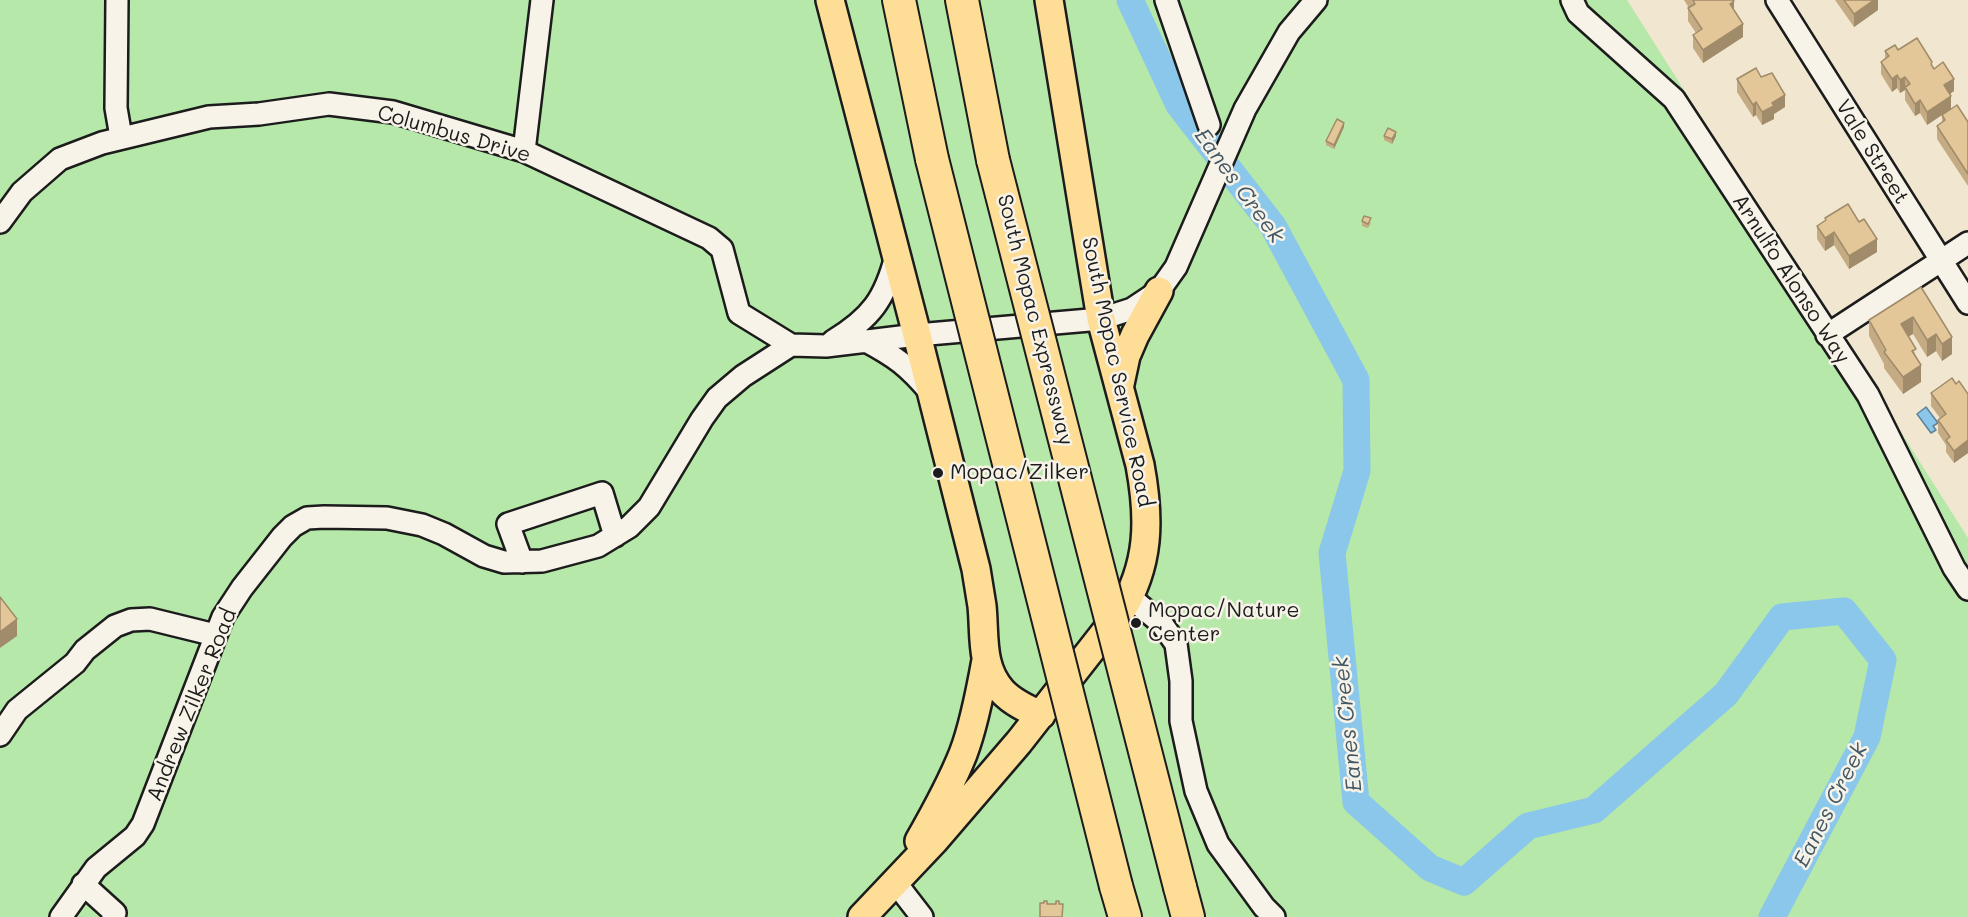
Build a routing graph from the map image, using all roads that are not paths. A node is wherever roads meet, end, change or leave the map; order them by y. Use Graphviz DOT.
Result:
graph roads {
  1 [pos="117,0"];
  2 [pos="542,0"];
  3 [pos="830,0"];
  4 [pos="888,0"];
  5 [pos="899,0"];
  6 [pos="962,0"];
  7 [pos="1049,0"];
  8 [pos="1166,0"];
  9 [pos="1316,0"];
  10 [pos="1572,0"];
  11 [pos="1777,0"];
  12 [pos="910,51"];
  13 [pos="1209,125"];
  14 [pos="121,137"];
  15 [pos="524,152"];
  16 [pos="0,222"];
  17 [pos="1968,243"];
  18 [pos="896,256"];
  19 [pos="1940,261"];
  20 [pos="1159,291"];
  21 [pos="1968,303"];
  22 [pos="1101,319"];
  23 [pos="917,335"];
  24 [pos="1827,336"];
  25 [pos="866,341"];
  26 [pos="791,345"];
  27 [pos="826,346"];
  28 [pos="1120,388"];
  29 [pos="930,392"];
  30 [pos="615,536"];
  31 [pos="522,562"];
  32 [pos="1968,589"];
  33 [pos="1130,597"];
  34 [pos="215,635"];
  35 [pos="986,660"];
  36 [pos="1041,715"];
  37 [pos="2,726"];
  38 [pos="895,882"];
  39 [pos="83,884"];
  40 [pos="62,917"];
  41 [pos="113,917"];
  42 [pos="862,917"];
  43 [pos="922,917"];
  44 [pos="1125,917"];
  45 [pos="1188,917"];
  46 [pos="1274,917"];
  1 -- 14 [label="street"];
  2 -- 15 [label="street"];
  3 -- 18 [label="main road"];
  4 -- 12 [label="highway"];
  5 -- 12 [label="highway"];
  6 -- 45 [label="highway, South Mopac Expressway, bridge"];
  7 -- 22 [label="main road, South Mopac Service Road"];
  8 -- 13 [label="street"];
  9 -- 20 [label="street"];
  10 -- 24 [label="street, Arnulfo Alonso Way"];
  11 -- 19 [label="street, Vale Street"];
  12 -- 44 [label="highway, bridge"];
  14 -- 15 [label="street, Columbus Drive"];
  14 -- 16 [label="street, Columbus Drive"];
  15 -- 26 [label="street, Columbus Drive"];
  17 -- 19 [label="street"];
  18 -- 23 [label="main road"];
  18 -- 27 [label="street"];
  19 -- 21 [label="street, Vale Street"];
  19 -- 24 [label="street"];
  20 -- 22 [label="street"];
  20 -- 28 [label="main road"];
  22 -- 23 [label="street"];
  22 -- 28 [label="main road, South Mopac Service Road"];
  23 -- 25 [label="street"];
  23 -- 29 [label="main road"];
  24 -- 32 [label="street, Arnulfo Alonso Way"];
  25 -- 27 [label="street"];
  25 -- 29 [label="street"];
  26 -- 27 [label="street"];
  26 -- 30 [label="street, Andrew Zilker Road"];
  28 -- 33 [label="main road, South Mopac Service Road"];
  29 -- 35 [label="main road"];
  30 -- 31 [label="street, Andrew Zilker Road"];
  30 -- 31 [label="street"];
  31 -- 34 [label="street, Andrew Zilker Road"];
  33 -- 36 [label="main road, South Mopac Service Road"];
  33 -- 46 [label="street"];
  34 -- 37 [label="street"];
  34 -- 39 [label="street, Andrew Zilker Road"];
  35 -- 36 [label="main road"];
  35 -- 38 [label="main road"];
  36 -- 38 [label="main road, South Mopac Service Road"];
  38 -- 42 [label="main road"];
  38 -- 43 [label="street"];
  39 -- 40 [label="street, Andrew Zilker Road"];
  39 -- 41 [label="street"];
}
